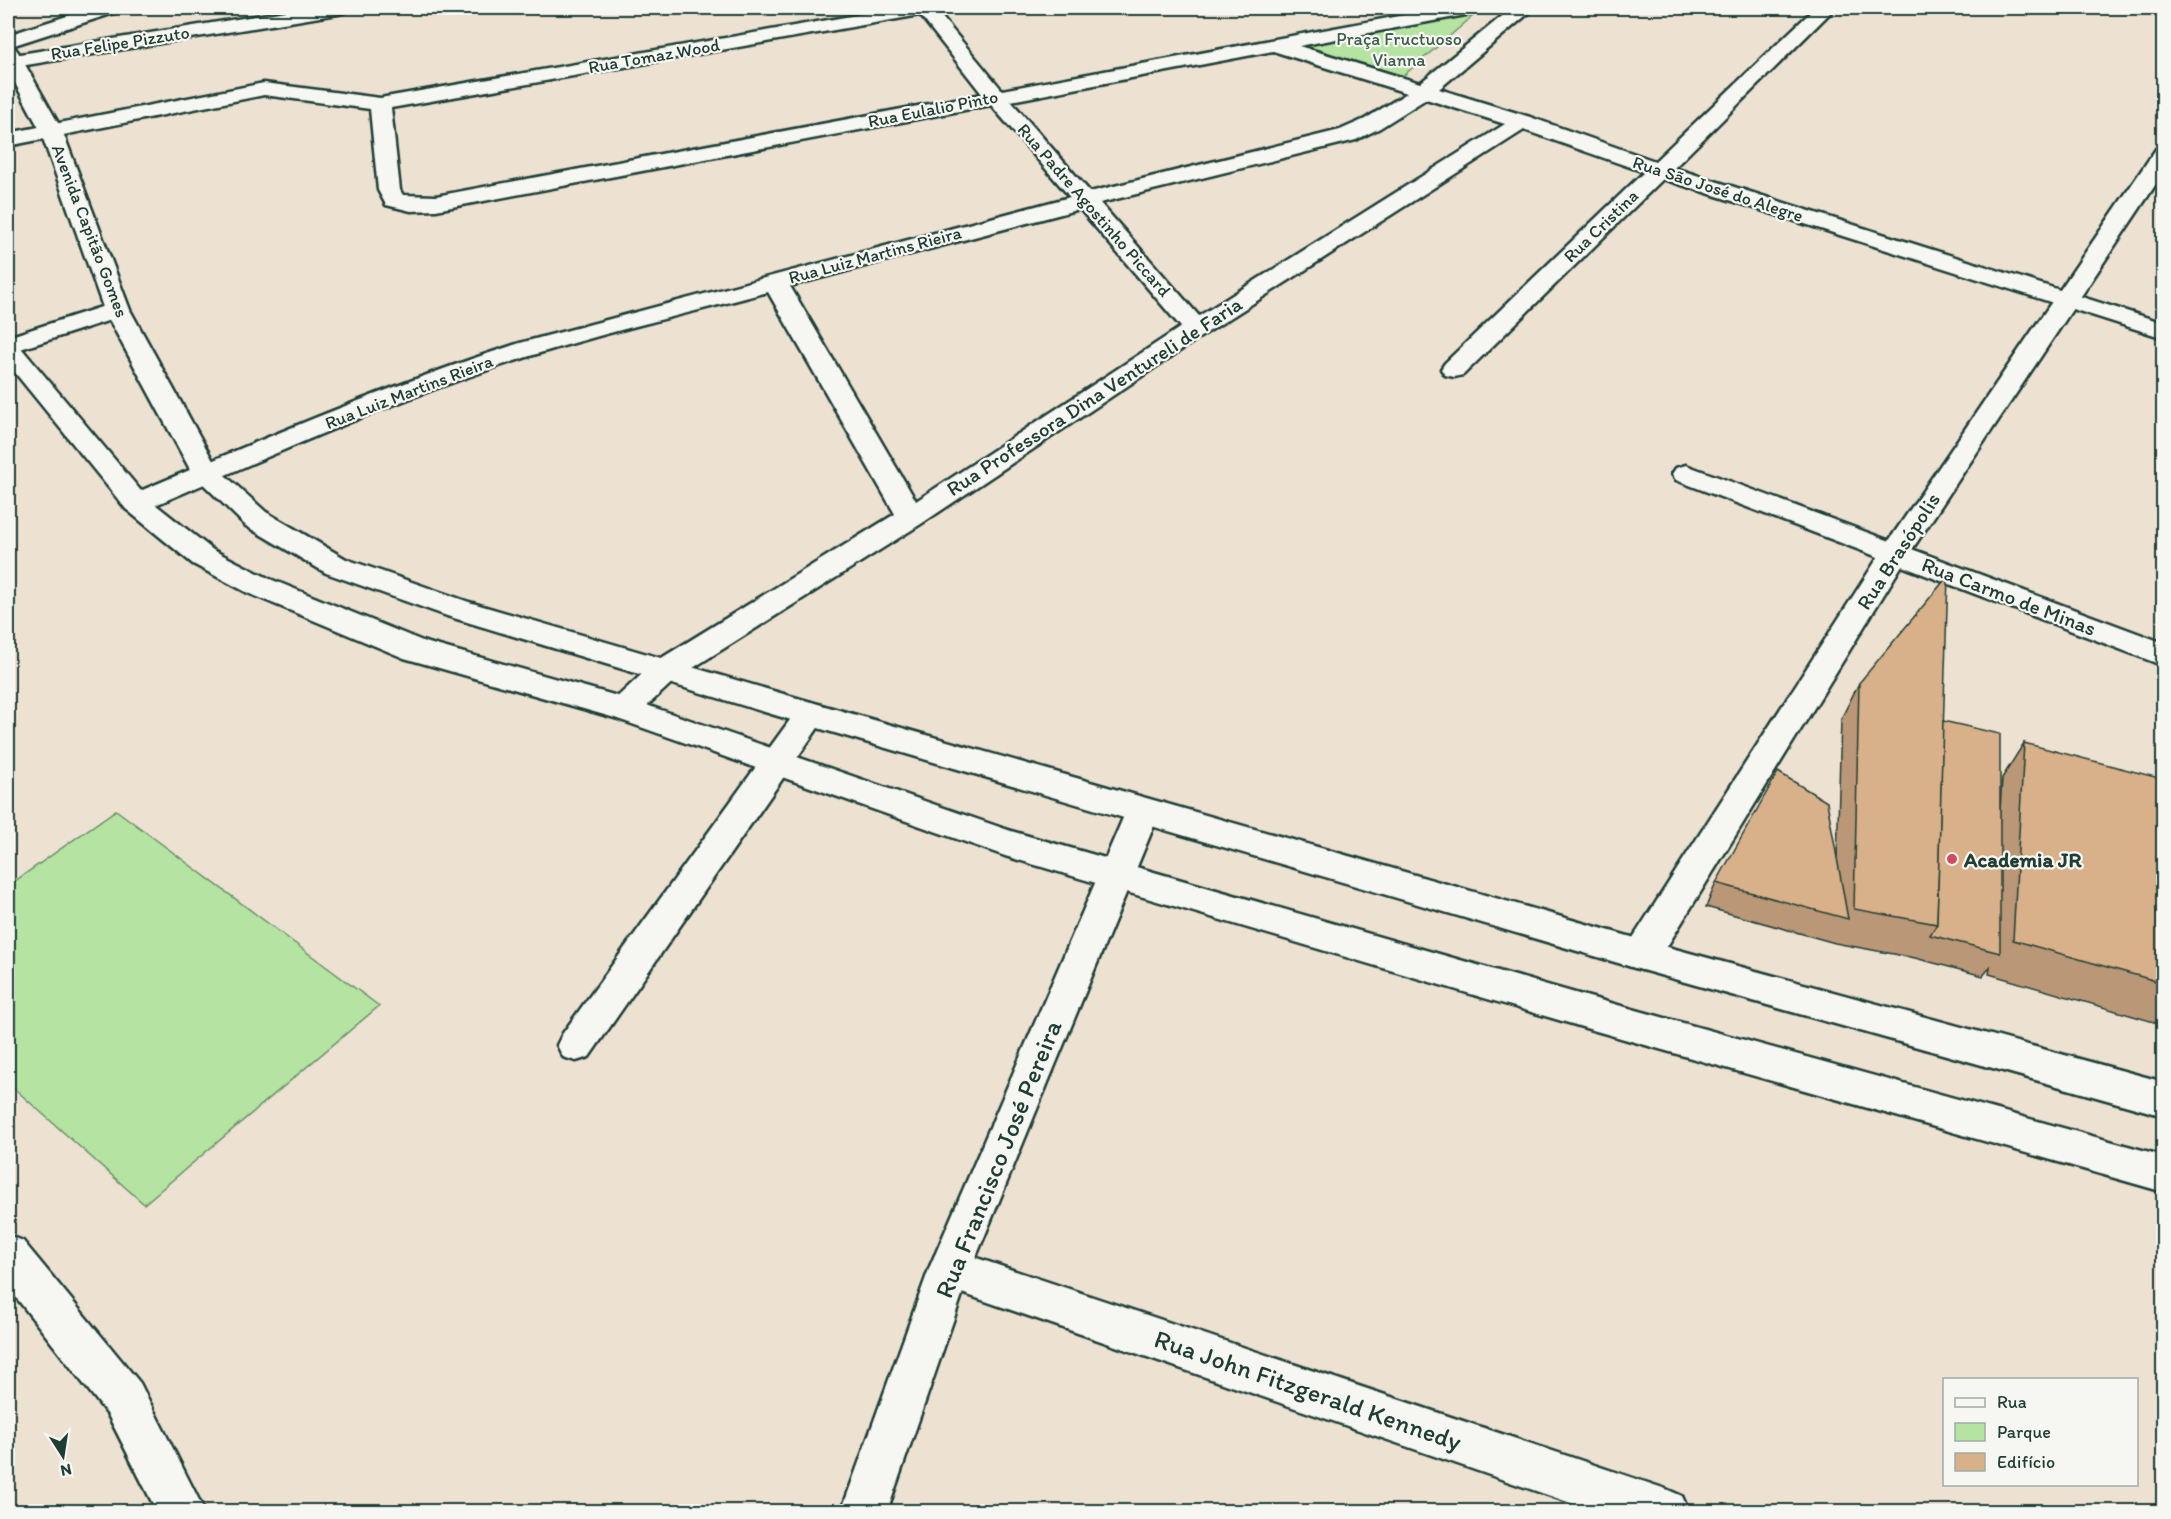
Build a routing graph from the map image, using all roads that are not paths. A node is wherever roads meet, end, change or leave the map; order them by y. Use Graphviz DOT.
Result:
graph roads {
  1 [pos="110,8"];
  2 [pos="338,8"];
  3 [pos="926,8"];
  4 [pos="1471,8"];
  5 [pos="1522,8"];
  6 [pos="1826,8"];
  7 [pos="1274,44"];
  8 [pos="8,54"];
  9 [pos="1422,92"];
  10 [pos="996,97"];
  11 [pos="380,104"];
  12 [pos="1522,122"];
  13 [pos="51,130"];
  14 [pos="8,139"];
  15 [pos="2163,154"];
  16 [pos="1658,170"];
  17 [pos="1086,200"];
  18 [pos="775,282"];
  19 [pos="2065,300"];
  20 [pos="117,310"];
  21 [pos="1196,328"];
  22 [pos="2163,331"];
  23 [pos="8,347"];
  24 [pos="1454,369"];
  25 [pos="206,473"];
  26 [pos="1686,474"];
  27 [pos="136,503"];
  28 [pos="911,517"];
  29 [pos="1896,552"];
  30 [pos="458,609"];
  31 [pos="415,650"];
  32 [pos="2163,656"];
  33 [pos="666,670"];
  34 [pos="624,709"];
  35 [pos="810,714"];
  36 [pos="776,764"];
  37 [pos="1143,811"];
  38 [pos="1116,876"];
  39 [pos="1642,955"];
  40 [pos="576,1045"];
  41 [pos="2163,1099"];
  42 [pos="2163,1174"];
  43 [pos="8,1255"];
  44 [pos="950,1269"];
  45 [pos="182,1512"];
  46 [pos="864,1512"];
  47 [pos="1666,1512"];
  1 -- 8 [label="street"];
  2 -- 8 [label="street, Rua Felipe Pizzuto"];
  3 -- 10 [label="street, Rua Padre Agostinho Piccard"];
  3 -- 11 [label="street, Rua Tomaz Wood"];
  4 -- 7 [label="street, Rua Eulalio Pinto"];
  5 -- 9 [label="street, Rua Luiz Martins Rieira"];
  6 -- 16 [label="street, Rua Cristina"];
  7 -- 9 [label="street, Rua São José do Alegre"];
  7 -- 10 [label="street, Rua Eulalio Pinto"];
  8 -- 13 [label="street, Avenida Capitão Gomes"];
  9 -- 12 [label="street, Rua São José do Alegre"];
  9 -- 17 [label="street, Rua Luiz Martins Rieira"];
  10 -- 11 [label="street, Rua Eulalio Pinto"];
  10 -- 17 [label="street, Rua Padre Agostinho Piccard"];
  11 -- 13 [label="street, Rua Tomaz Wood"];
  12 -- 16 [label="street, Rua São José do Alegre"];
  12 -- 21 [label="street, Rua Professora Dina Ventureli de Faria"];
  13 -- 14 [label="street, Rua Tomaz Wood"];
  13 -- 20 [label="street, Avenida Capitão Gomes"];
  15 -- 19 [label="street, Rua Brasópolis"];
  16 -- 19 [label="street, Rua São José do Alegre"];
  16 -- 24 [label="street, Rua Cristina"];
  17 -- 18 [label="street, Rua Luiz Martins Rieira"];
  17 -- 21 [label="street, Rua Padre Agostinho Piccard"];
  18 -- 25 [label="street, Rua Luiz Martins Rieira"];
  18 -- 28 [label="street"];
  19 -- 22 [label="street, Rua São José do Alegre"];
  19 -- 29 [label="street, Rua Brasópolis"];
  20 -- 23 [label="street"];
  20 -- 25 [label="street, Avenida Capitão Gomes"];
  21 -- 28 [label="street, Rua Professora Dina Ventureli de Faria"];
  23 -- 27 [label="street"];
  25 -- 27 [label="street, Rua Luiz Martins Rieira"];
  25 -- 30 [label="street, Avenida Capitão Gomes"];
  26 -- 29 [label="street, Rua Carmo de Minas"];
  27 -- 31 [label="street"];
  28 -- 33 [label="street, Rua Professora Dina Ventureli de Faria"];
  29 -- 32 [label="street, Rua Carmo de Minas"];
  29 -- 39 [label="street, Rua Brasópolis"];
  30 -- 31 [label="street"];
  30 -- 33 [label="street, Avenida Capitão Gomes"];
  31 -- 34 [label="street"];
  33 -- 34 [label="street, Rua Professora Dina Ventureli de Faria"];
  33 -- 35 [label="street, Avenida Capitão Gomes"];
  34 -- 36 [label="street"];
  35 -- 36 [label="street"];
  35 -- 37 [label="street, Avenida Capitão Gomes"];
  36 -- 38 [label="street"];
  36 -- 40 [label="street"];
  37 -- 38 [label="street, Rua Francisco José Pereira"];
  37 -- 39 [label="street, Avenida Capitão Gomes"];
  38 -- 42 [label="street"];
  38 -- 44 [label="street, Rua Francisco José Pereira"];
  39 -- 41 [label="street, Avenida Capitão Gomes"];
  43 -- 45 [label="street"];
  44 -- 46 [label="street, Rua Francisco José Pereira"];
  44 -- 47 [label="street, Rua John Fitzgerald Kennedy"];
}
